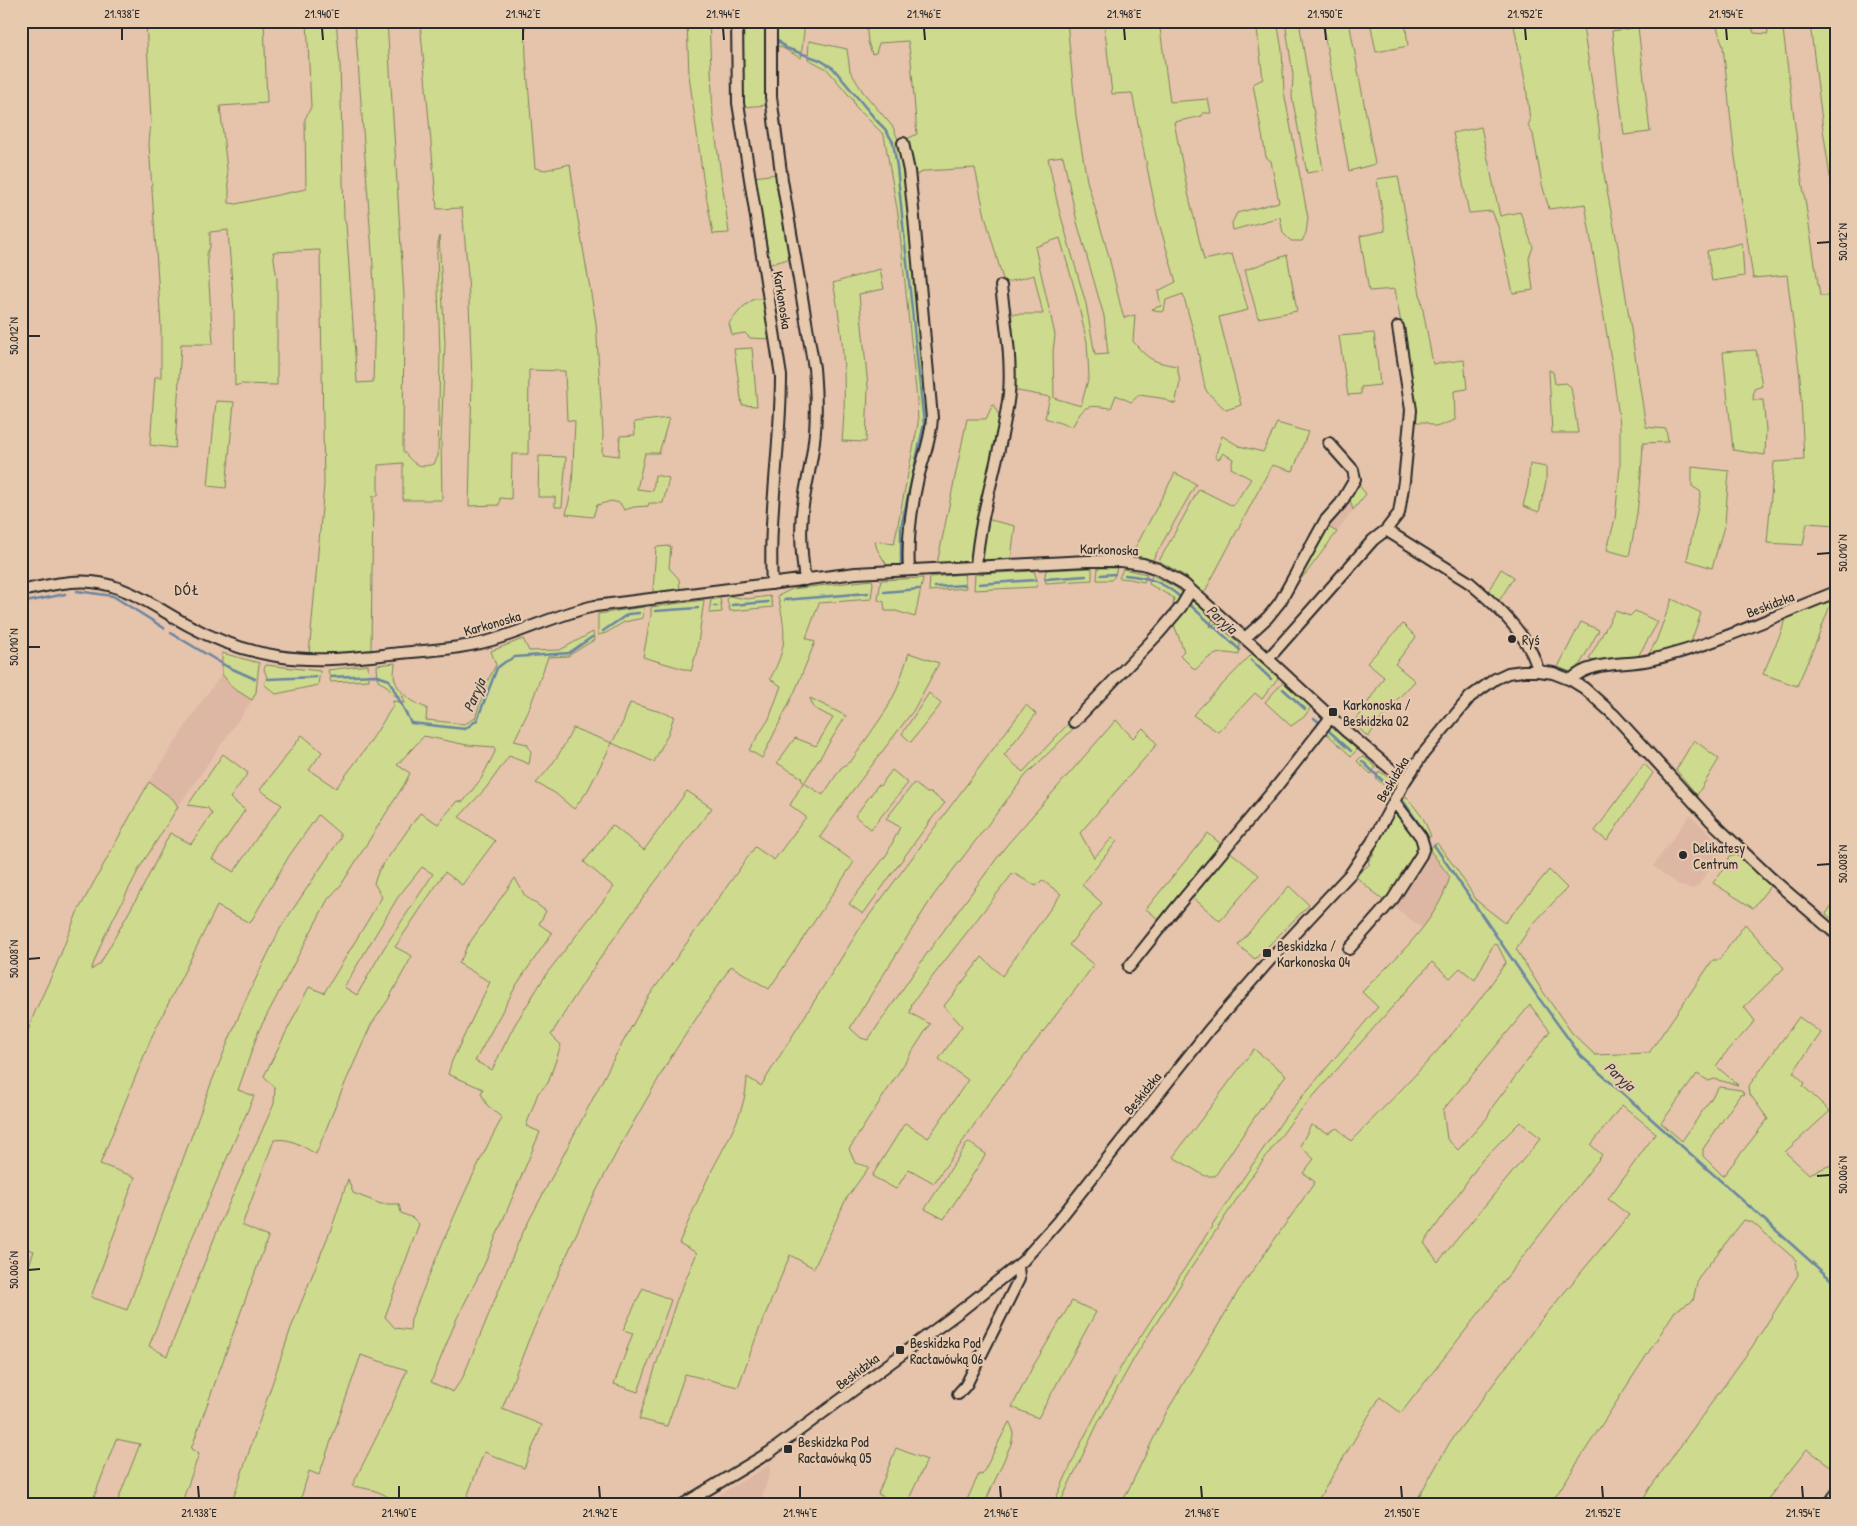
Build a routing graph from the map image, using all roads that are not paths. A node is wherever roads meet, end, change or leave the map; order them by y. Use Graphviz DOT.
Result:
graph roads {
  1 [pos="736,21"];
  2 [pos="771,21"];
  3 [pos="903,143"];
  4 [pos="1001,286"];
  5 [pos="1398,327"];
  6 [pos="1330,443"];
  7 [pos="1386,530"];
  8 [pos="976,567"];
  9 [pos="908,570"];
  10 [pos="805,580"];
  11 [pos="772,584"];
  12 [pos="1191,590"];
  13 [pos="21,591"];
  14 [pos="1836,592"];
  15 [pos="1245,638"];
  16 [pos="1268,659"];
  17 [pos="1538,671"];
  18 [pos="1571,680"];
  19 [pos="1331,717"];
  20 [pos="1074,722"];
  21 [pos="1405,781"];
  22 [pos="1394,801"];
  23 [pos="1836,934"];
  24 [pos="1349,949"];
  25 [pos="1130,967"];
  26 [pos="1018,1266"];
  27 [pos="958,1394"];
  28 [pos="1836,1494"];
  29 [pos="682,1505"];
  30 [pos="1828,1505"];
  1 -- 11 [label="street, Karkonoska"];
  2 -- 10 [label="street, Karkonoska"];
  3 -- 9 [label="street"];
  4 -- 8 [label="street"];
  5 -- 7 [label="street"];
  6 -- 15 [label="street"];
  7 -- 16 [label="street"];
  7 -- 17 [label="street"];
  8 -- 9 [label="street, Karkonoska"];
  8 -- 12 [label="street, Karkonoska"];
  9 -- 10 [label="street, Karkonoska"];
  10 -- 11 [label="street, Karkonoska"];
  11 -- 13 [label="street, Karkonoska"];
  12 -- 15 [label="street, Karkonoska"];
  12 -- 20 [label="street"];
  14 -- 18 [label="street, Beskidzka"];
  15 -- 16 [label="street, Karkonoska"];
  16 -- 19 [label="street, Karkonoska"];
  17 -- 18 [label="street, Beskidzka"];
  17 -- 21 [label="street, Beskidzka"];
  18 -- 23 [label="street, Beskidzka"];
  19 -- 21 [label="street, Karkonoska"];
  19 -- 25 [label="street"];
  21 -- 22 [label="street, Beskidzka"];
  22 -- 24 [label="street"];
  22 -- 26 [label="street, Beskidzka"];
  26 -- 27 [label="street"];
  26 -- 29 [label="street, Beskidzka"];
  28 -- 30 [label="street"];
}
